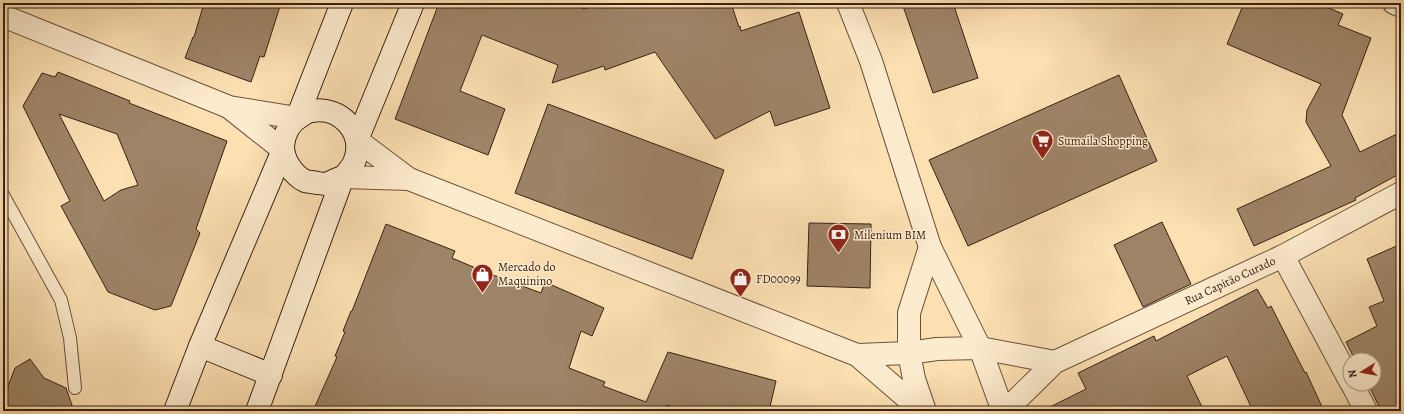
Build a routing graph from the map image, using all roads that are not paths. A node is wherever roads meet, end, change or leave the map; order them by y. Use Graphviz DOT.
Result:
graph roads {
  1 [pos="342,3"];
  2 [pos="413,3"];
  3 [pos="848,3"];
  4 [pos="1394,3"];
  5 [pos="1401,6"];
  6 [pos="3,16"];
  7 [pos="229,107"];
  8 [pos="297,118"];
  9 [pos="357,140"];
  10 [pos="283,150"];
  11 [pos="343,177"];
  12 [pos="409,179"];
  13 [pos="1401,193"];
  14 [pos="3,195"];
  15 [pos="930,247"];
  16 [pos="1283,256"];
  17 [pos="200,346"];
  18 [pos="980,348"];
  19 [pos="909,352"];
  20 [pos="857,355"];
  21 [pos="1055,362"];
  22 [pos="1342,366"];
  23 [pos="271,375"];
  24 [pos="75,388"];
  25 [pos="1356,392"];
  26 [pos="175,411"];
  27 [pos="257,411"];
  28 [pos="922,411"];
  29 [pos="925,411"];
  30 [pos="1004,411"];
  31 [pos="1366,411"];
  1 -- 8 [label="street"];
  2 -- 9 [label="street"];
  3 -- 15 [label="street"];
  4 -- 5 [label="street"];
  6 -- 7 [label="street"];
  7 -- 8 [label="street"];
  7 -- 10 [label="street"];
  8 -- 9 [label="street"];
  8 -- 10 [label="street"];
  9 -- 11 [label="street"];
  9 -- 12 [label="street"];
  10 -- 11 [label="street"];
  10 -- 17 [label="street"];
  11 -- 12 [label="street"];
  11 -- 23 [label="street"];
  12 -- 20 [label="street"];
  13 -- 16 [label="street, Rua Capitão Curado"];
  14 -- 24 [label="lane"];
  15 -- 18 [label="street"];
  15 -- 19 [label="street"];
  16 -- 21 [label="street, Rua Capitão Curado"];
  16 -- 22 [label="street"];
  17 -- 23 [label="street"];
  17 -- 26 [label="street"];
  18 -- 19 [label="street"];
  18 -- 21 [label="street"];
  18 -- 30 [label="street"];
  19 -- 20 [label="street"];
  19 -- 29 [label="street"];
  20 -- 28 [label="street"];
  21 -- 30 [label="street, Rua Capitão Curado"];
  23 -- 27 [label="street"];
  25 -- 31 [label="street"];
}
